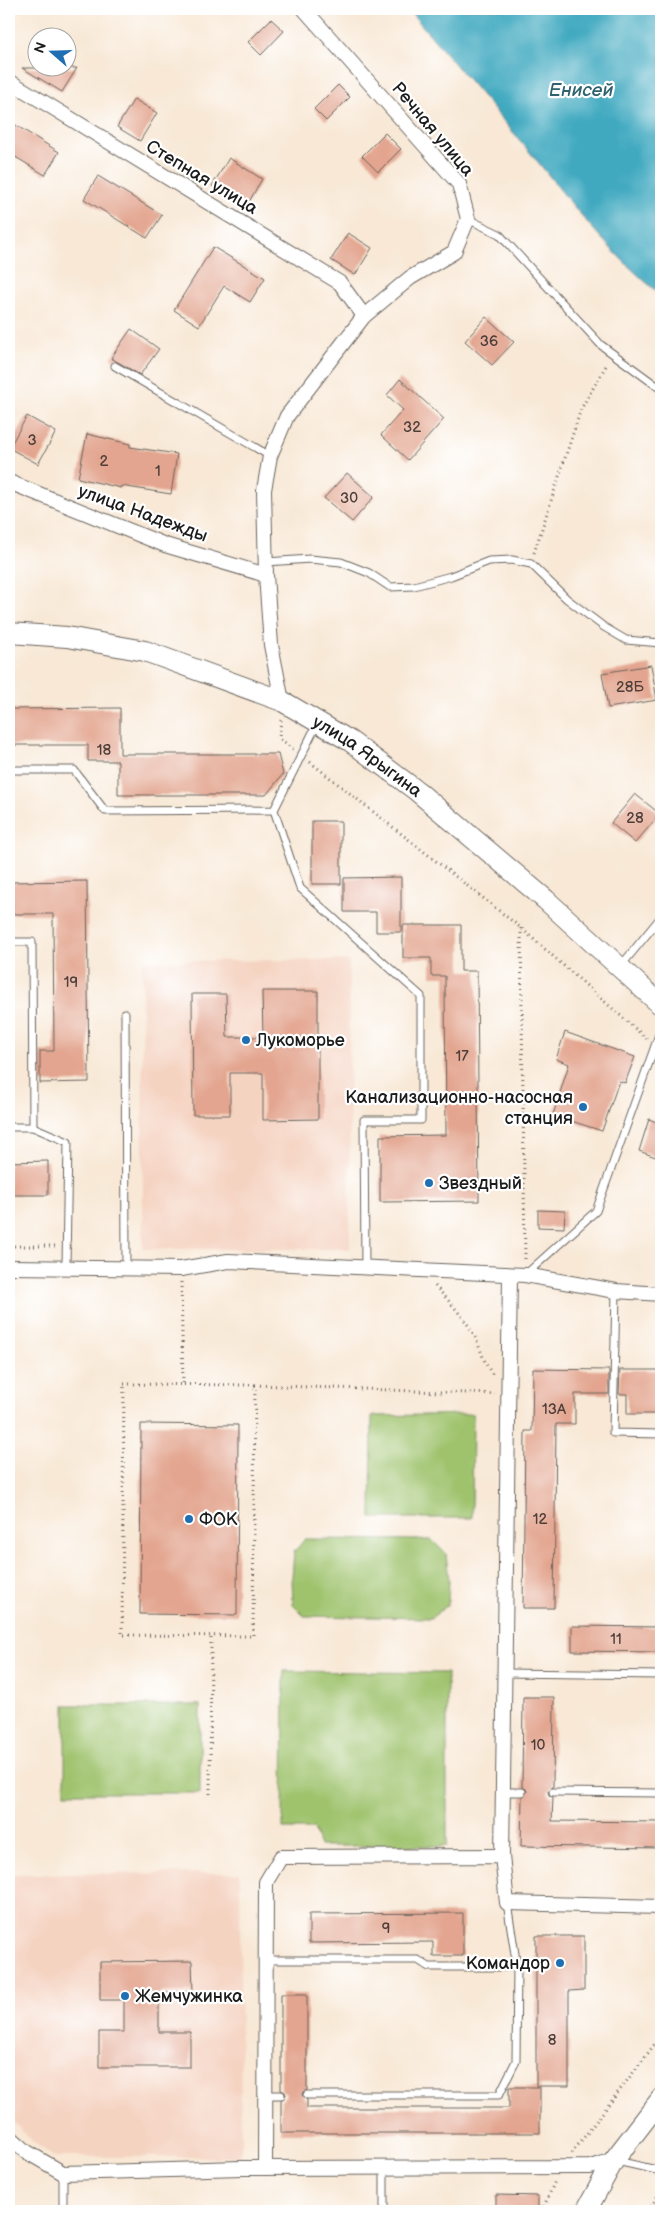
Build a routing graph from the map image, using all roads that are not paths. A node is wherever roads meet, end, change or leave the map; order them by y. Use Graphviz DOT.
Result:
graph roads {
  1 [pos="304,9"];
  2 [pos="9,81"];
  3 [pos="468,219"];
  4 [pos="364,316"];
  5 [pos="115,366"];
  6 [pos="661,389"];
  7 [pos="270,456"];
  8 [pos="9,482"];
  9 [pos="266,569"];
  10 [pos="9,633"];
  11 [pos="661,643"];
  12 [pos="282,702"];
  13 [pos="317,722"];
  14 [pos="9,770"];
  15 [pos="274,810"];
  16 [pos="661,917"];
  17 [pos="9,942"];
  18 [pos="620,967"];
  19 [pos="661,1005"];
  20 [pos="125,1012"];
  21 [pos="661,1029"];
  22 [pos="9,1127"];
  23 [pos="33,1127"];
  24 [pos="9,1267"];
  25 [pos="66,1267"];
  26 [pos="126,1268"];
  27 [pos="365,1268"];
  28 [pos="510,1275"];
  29 [pos="525,1275"];
  30 [pos="616,1291"];
  31 [pos="661,1294"];
  32 [pos="661,1434"];
  33 [pos="504,1673"];
  34 [pos="661,1675"];
  35 [pos="503,1792"];
  36 [pos="522,1792"];
  37 [pos="553,1792"];
  38 [pos="661,1794"];
  39 [pos="502,1856"];
  40 [pos="507,1903"];
  41 [pos="661,1907"];
  42 [pos="265,1960"];
  43 [pos="516,1967"];
  44 [pos="265,2095"];
  45 [pos="281,2095"];
  46 [pos="307,2095"];
  47 [pos="661,2099"];
  48 [pos="9,2136"];
  49 [pos="614,2160"];
  50 [pos="265,2168"];
  51 [pos="384,2168"];
  52 [pos="661,2171"];
  53 [pos="63,2173"];
  54 [pos="63,2211"];
  55 [pos="384,2211"];
  56 [pos="586,2211"];
  1 -- 3 [label="street, Речная улица"];
  2 -- 4 [label="street, Степная улица"];
  3 -- 4 [label="street"];
  3 -- 6 [label="lane"];
  4 -- 7 [label="street"];
  5 -- 7 [label="lane"];
  7 -- 9 [label="street"];
  8 -- 9 [label="street, улица Надежды"];
  9 -- 11 [label="lane"];
  9 -- 12 [label="street"];
  10 -- 12 [label="street, улица Ярыгина"];
  12 -- 13 [label="street, улица Ярыгина"];
  13 -- 15 [label="lane"];
  13 -- 18 [label="street, улица Ярыгина"];
  14 -- 15 [label="lane"];
  15 -- 27 [label="lane"];
  16 -- 18 [label="lane"];
  17 -- 23 [label="lane"];
  18 -- 19 [label="street, улица Ярыгина"];
  20 -- 26 [label="lane"];
  21 -- 29 [label="lane"];
  22 -- 23 [label="lane"];
  23 -- 25 [label="lane"];
  24 -- 25 [label="street"];
  25 -- 26 [label="street"];
  26 -- 27 [label="street"];
  27 -- 28 [label="street"];
  28 -- 29 [label="street"];
  28 -- 33 [label="street"];
  29 -- 30 [label="street"];
  30 -- 31 [label="street"];
  30 -- 32 [label="lane"];
  33 -- 34 [label="lane"];
  33 -- 35 [label="street"];
  35 -- 36 [label="lane"];
  35 -- 39 [label="street"];
  37 -- 38 [label="lane"];
  39 -- 40 [label="street"];
  39 -- 42 [label="street"];
  40 -- 41 [label="street"];
  40 -- 43 [label="lane"];
  42 -- 43 [label="lane"];
  42 -- 44 [label="street"];
  43 -- 46 [label="lane"];
  44 -- 45 [label="lane"];
  44 -- 50 [label="street"];
  47 -- 49 [label="street"];
  48 -- 53 [label="street"];
  49 -- 51 [label="street"];
  49 -- 52 [label="lane"];
  49 -- 56 [label="street"];
  50 -- 51 [label="street"];
  50 -- 53 [label="street"];
  51 -- 55 [label="lane"];
  53 -- 54 [label="lane"];
}
